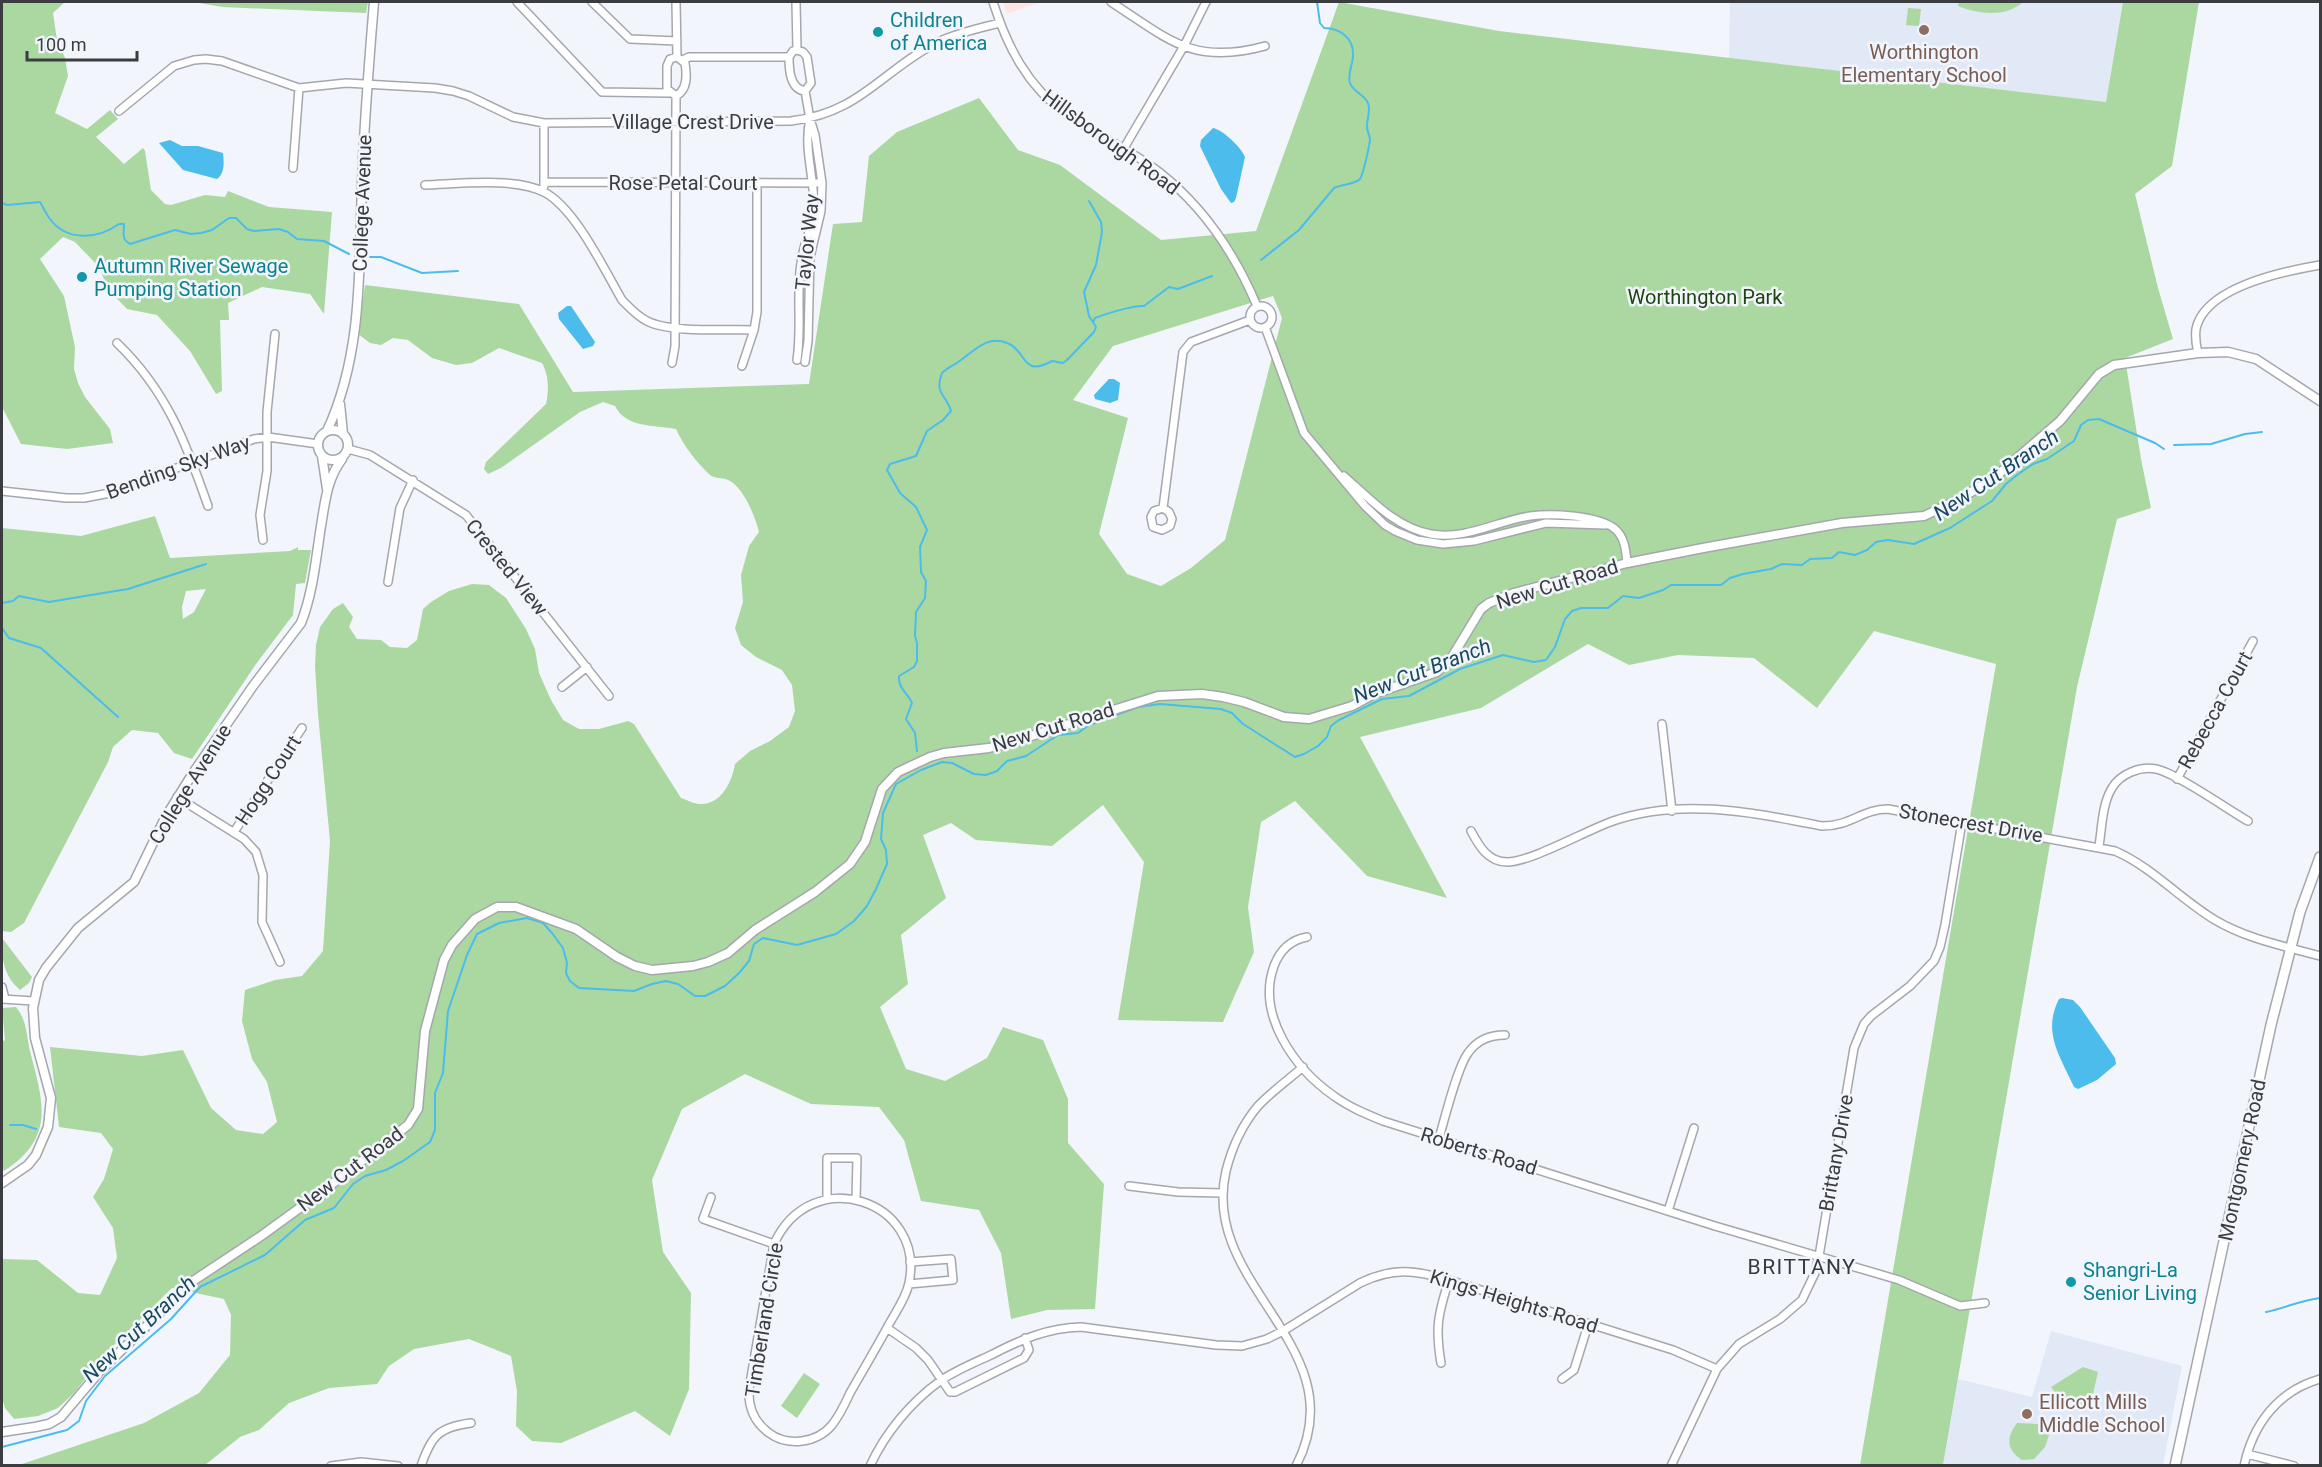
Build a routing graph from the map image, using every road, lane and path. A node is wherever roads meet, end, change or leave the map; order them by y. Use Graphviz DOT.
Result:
graph roads {
  1 [pos="374,2"];
  2 [pos="517,2"];
  3 [pos="592,2"];
  4 [pos="676,2"];
  5 [pos="796,2"];
  6 [pos="993,2"];
  7 [pos="1111,2"];
  8 [pos="1206,2"];
  9 [pos="1000,23"];
  10 [pos="677,41"];
  11 [pos="1184,46"];
  12 [pos="1265,46"];
  13 [pos="797,50"];
  14 [pos="789,57"];
  15 [pos="680,58"];
  16 [pos="368,84"];
  17 [pos="299,88"];
  18 [pos="805,91"];
  19 [pos="673,94"];
  20 [pos="119,111"];
  21 [pos="810,119"];
  22 [pos="677,122"];
  23 [pos="544,123"];
  24 [pos="1124,148"];
  25 [pos="293,168"];
  26 [pos="544,183"];
  27 [pos="677,183"];
  28 [pos="757,183"];
  29 [pos="813,183"];
  30 [pos="822,183"];
  31 [pos="425,185"];
  32 [pos="544,192"];
  33 [pos="2320,265"];
  34 [pos="1257,306"];
  35 [pos="1250,320"];
  36 [pos="675,327"];
  37 [pos="1265,327"];
  38 [pos="754,330"];
  39 [pos="275,334"];
  40 [pos="117,343"];
  41 [pos="2198,353"];
  42 [pos="797,360"];
  43 [pos="805,362"];
  44 [pos="672,363"];
  45 [pos="742,366"];
  46 [pos="2320,400"];
  47 [pos="340,404"];
  48 [pos="327,431"];
  49 [pos="343,434"];
  50 [pos="268,437"];
  51 [pos="318,444"];
  52 [pos="348,449"];
  53 [pos="322,456"];
  54 [pos="342,459"];
  55 [pos="193,461"];
  56 [pos="1329,462"];
  57 [pos="413,480"];
  58 [pos="327,489"];
  59 [pos="2,491"];
  60 [pos="208,506"];
  61 [pos="1162,508"];
  62 [pos="1606,525"];
  63 [pos="263,540"];
  64 [pos="1627,563"];
  65 [pos="388,582"];
  66 [pos="2253,641"];
  67 [pos="587,667"];
  68 [pos="562,687"];
  69 [pos="609,696"];
  70 [pos="1662,724"];
  71 [pos="301,733"];
  72 [pos="2177,779"];
  73 [pos="177,797"];
  74 [pos="1672,811"];
  75 [pos="2248,821"];
  76 [pos="1962,822"];
  77 [pos="1471,831"];
  78 [pos="234,832"];
  79 [pos="2099,846"];
  80 [pos="2320,857"];
  81 [pos="1307,937"];
  82 [pos="2291,948"];
  83 [pos="2320,956"];
  84 [pos="280,962"];
  85 [pos="2,987"];
  86 [pos="3,999"];
  87 [pos="34,1001"];
  88 [pos="1505,1035"];
  89 [pos="1303,1067"];
  90 [pos="1694,1128"];
  91 [pos="1438,1138"];
  92 [pos="2,1183"];
  93 [pos="1129,1186"];
  94 [pos="1223,1193"];
  95 [pos="711,1197"];
  96 [pos="827,1199"];
  97 [pos="856,1200"];
  98 [pos="1668,1211"];
  99 [pos="774,1244"];
  100 [pos="1819,1257"];
  101 [pos="910,1262"];
  102 [pos="1449,1280"];
  103 [pos="909,1284"];
  104 [pos="1985,1303"];
  105 [pos="1588,1325"];
  106 [pos="887,1328"];
  107 [pos="1283,1331"];
  108 [pos="1025,1338"];
  109 [pos="1441,1364"];
  110 [pos="1717,1369"];
  111 [pos="1562,1379"];
  112 [pos="2320,1379"];
  113 [pos="941,1380"];
  114 [pos="471,1424"];
  115 [pos="2,1432"];
  116 [pos="2247,1454"];
  117 [pos="332,1466"];
  118 [pos="398,1466"];
  119 [pos="421,1466"];
  120 [pos="870,1466"];
  121 [pos="1296,1466"];
  122 [pos="1671,1466"];
  123 [pos="2175,1466"];
  124 [pos="2244,1466"];
  125 [pos="2294,1466"];
  1 -- 16 [label="street, College Avenue"];
  2 -- 19 [label="street"];
  3 -- 10 [label="street"];
  4 -- 10 [label="street"];
  5 -- 13 [label="street"];
  6 -- 9 [label="street, Hillsborough Road"];
  7 -- 11 [label="street"];
  8 -- 11 [label="street"];
  9 -- 21 [label="street, Village Crest Drive"];
  9 -- 24 [label="street, Hillsborough Road"];
  10 -- 15 [label="street"];
  11 -- 12 [label="street"];
  11 -- 24 [label="street"];
  13 -- 14 [label="street"];
  13 -- 18 [label="street"];
  14 -- 15 [label="street"];
  14 -- 18 [label="street"];
  15 -- 19 [label="street"];
  15 -- 19 [label="street"];
  16 -- 17 [label="street, Village Crest Drive"];
  16 -- 23 [label="street, Village Crest Drive"];
  16 -- 47 [label="street, College Avenue"];
  17 -- 20 [label="street"];
  17 -- 25 [label="street"];
  18 -- 21 [label="street"];
  19 -- 22 [label="street"];
  21 -- 22 [label="street, Village Crest Drive"];
  21 -- 29 [label="street, Taylor Way"];
  21 -- 30 [label="street, Taylor Way"];
  22 -- 23 [label="street, Village Crest Drive"];
  22 -- 27 [label="street"];
  23 -- 26 [label="street"];
  24 -- 34 [label="street, Hillsborough Road"];
  26 -- 27 [label="street, Rose Petal Court"];
  26 -- 32 [label="street"];
  27 -- 28 [label="street, Rose Petal Court"];
  27 -- 36 [label="street"];
  28 -- 29 [label="street, Rose Petal Court"];
  28 -- 38 [label="street"];
  29 -- 30 [label="street, Rose Petal Court"];
  29 -- 42 [label="street, Taylor Way"];
  30 -- 43 [label="street, Taylor Way"];
  31 -- 32 [label="street"];
  32 -- 36 [label="street"];
  33 -- 41 [label="street"];
  34 -- 35 [label="street"];
  34 -- 37 [label="street, Hillsborough Road"];
  35 -- 37 [label="street"];
  35 -- 61 [label="street"];
  36 -- 38 [label="street"];
  36 -- 44 [label="street"];
  37 -- 56 [label="street, Hillsborough Road"];
  38 -- 45 [label="street"];
  39 -- 50 [label="street"];
  40 -- 55 [label="street"];
  41 -- 46 [label="street, New Cut Road"];
  41 -- 64 [label="street, New Cut Road"];
  47 -- 48 [label="street, College Avenue"];
  47 -- 49 [label="street, College Avenue"];
  48 -- 49 [label="street"];
  48 -- 51 [label="street, College Avenue"];
  49 -- 52 [label="street, College Avenue"];
  50 -- 51 [label="street, Bending Sky Way"];
  50 -- 55 [label="street, Bending Sky Way"];
  50 -- 63 [label="street"];
  51 -- 53 [label="street, College Avenue"];
  52 -- 54 [label="street, College Avenue"];
  52 -- 57 [label="street, Crested View"];
  53 -- 54 [label="street"];
  53 -- 58 [label="street, College Avenue"];
  54 -- 58 [label="street, College Avenue"];
  55 -- 59 [label="street, Bending Sky Way"];
  55 -- 60 [label="street"];
  56 -- 62 [label="street, Hillsborough Road"];
  56 -- 62 [label="street, Hillsborough Road"];
  57 -- 65 [label="street"];
  57 -- 67 [label="street, Crested View"];
  58 -- 73 [label="street, College Avenue"];
  62 -- 64 [label="street"];
  64 -- 115 [label="street, New Cut Road"];
  66 -- 72 [label="street, Rebecca Court"];
  67 -- 68 [label="street"];
  67 -- 69 [label="street, Crested View"];
  70 -- 74 [label="street"];
  71 -- 78 [label="street, Hogg Court"];
  72 -- 75 [label="street"];
  72 -- 79 [label="street"];
  73 -- 78 [label="street"];
  73 -- 87 [label="street, College Avenue"];
  74 -- 76 [label="street, Stonecrest Drive"];
  74 -- 77 [label="street, Stonecrest Drive"];
  76 -- 79 [label="street, Stonecrest Drive"];
  76 -- 100 [label="street, Brittany Drive"];
  78 -- 84 [label="street"];
  79 -- 82 [label="street, Stonecrest Drive"];
  80 -- 82 [label="main road, Montgomery Road"];
  81 -- 89 [label="street, Roberts Road"];
  82 -- 83 [label="street, Stonecrest Drive"];
  82 -- 123 [label="main road, Montgomery Road"];
  85 -- 86 [label="street"];
  86 -- 87 [label="street"];
  87 -- 92 [label="street, College Avenue"];
  88 -- 91 [label="street"];
  89 -- 91 [label="street, Roberts Road"];
  89 -- 94 [label="street"];
  90 -- 98 [label="street"];
  91 -- 98 [label="street, Roberts Road"];
  93 -- 94 [label="street"];
  94 -- 107 [label="street"];
  95 -- 99 [label="street"];
  96 -- 97 [label="street, Timberland Circle"];
  96 -- 97 [label="street"];
  96 -- 99 [label="street, Timberland Circle"];
  97 -- 101 [label="street, Timberland Circle"];
  98 -- 100 [label="street, Roberts Road"];
  99 -- 106 [label="street, Timberland Circle"];
  100 -- 104 [label="street, Roberts Road"];
  100 -- 110 [label="street, Brittany Drive"];
  101 -- 103 [label="street, Timberland Circle"];
  101 -- 103 [label="street"];
  102 -- 105 [label="street, Kings Heights Road"];
  102 -- 107 [label="street, Kings Heights Road"];
  102 -- 109 [label="street"];
  103 -- 106 [label="street, Timberland Circle"];
  105 -- 110 [label="street, Kings Heights Road"];
  105 -- 111 [label="street"];
  106 -- 113 [label="street"];
  107 -- 108 [label="street, Kings Heights Road"];
  107 -- 121 [label="street"];
  108 -- 113 [label="street, Kings Heights Road"];
  108 -- 113 [label="street"];
  110 -- 122 [label="street, Brittany Drive"];
  112 -- 116 [label="street"];
  113 -- 120 [label="street, Kings Heights Road"];
  114 -- 119 [label="street"];
  116 -- 124 [label="street"];
  116 -- 125 [label="street"];
  117 -- 118 [label="street"];
}
